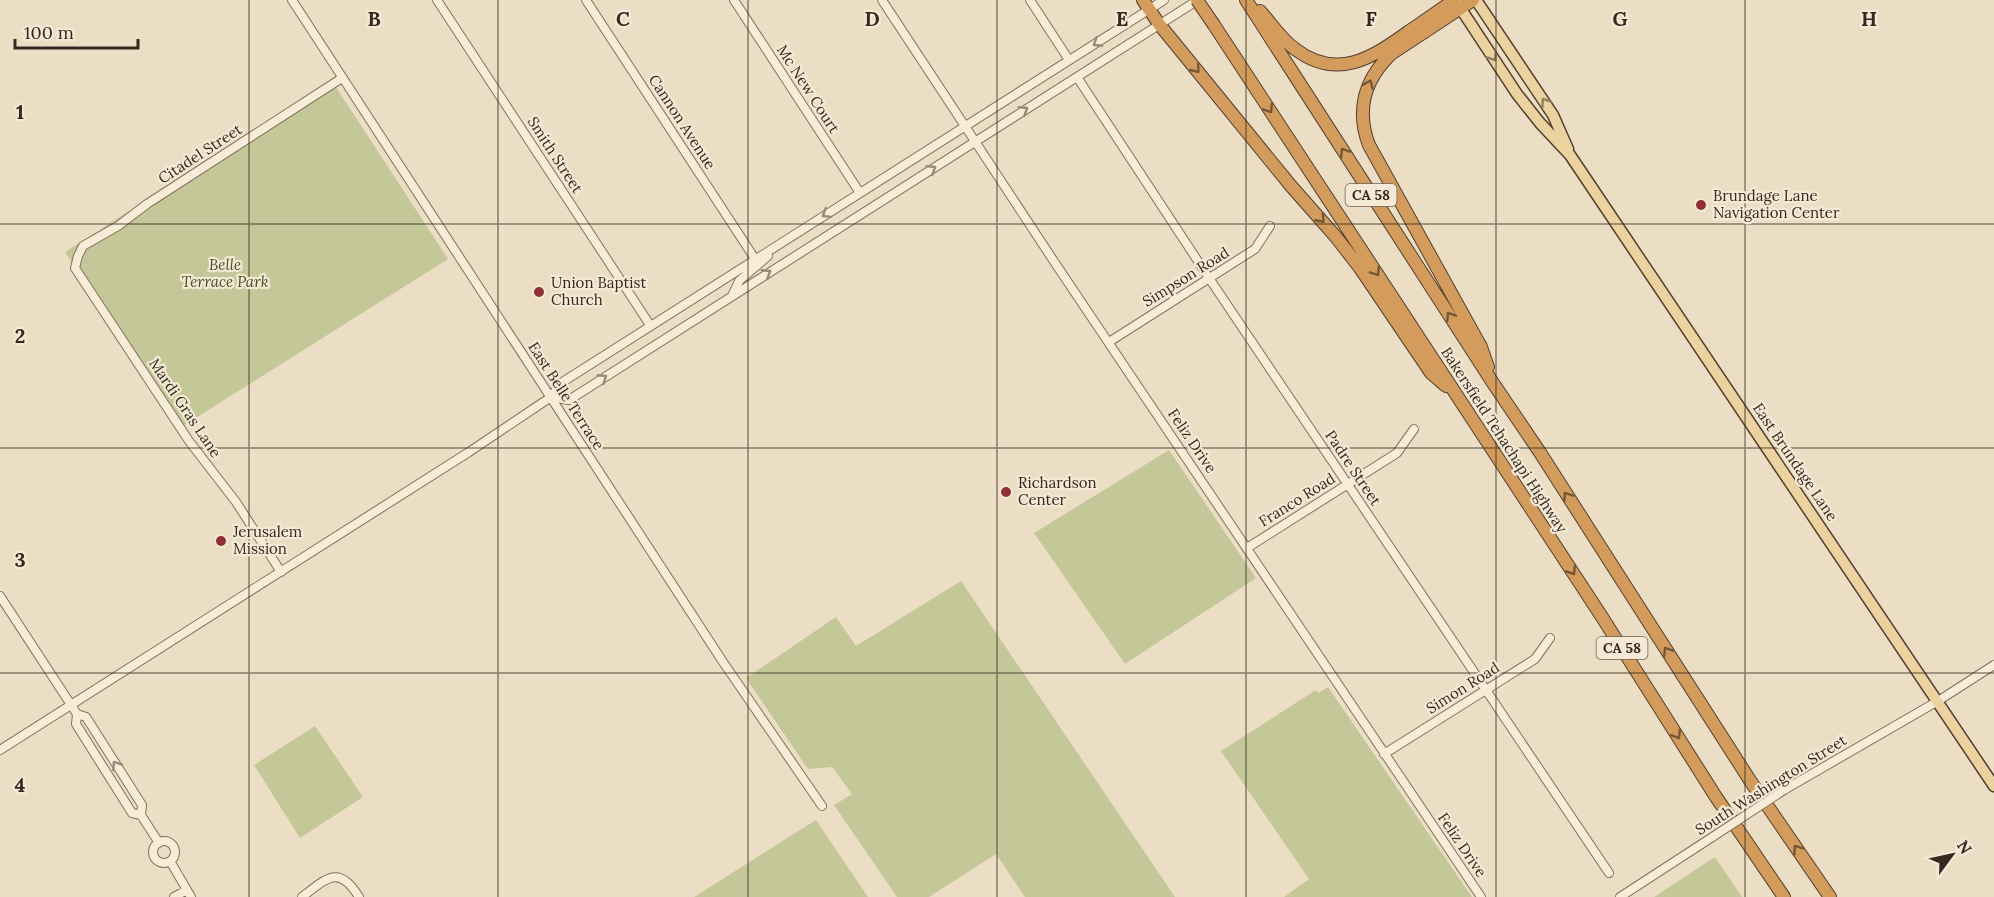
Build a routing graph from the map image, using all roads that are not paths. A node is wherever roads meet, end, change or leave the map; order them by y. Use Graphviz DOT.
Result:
graph roads {
  1 [pos="291,0"];
  2 [pos="438,0"];
  3 [pos="586,0"];
  4 [pos="734,0"];
  5 [pos="882,0"];
  6 [pos="1030,0"];
  7 [pos="1164,0"];
  8 [pos="1198,0"];
  9 [pos="1474,0"];
  10 [pos="1250,2"];
  11 [pos="1456,3"];
  12 [pos="1146,5"];
  13 [pos="1159,24"];
  14 [pos="1069,60"];
  15 [pos="1077,77"];
  16 [pos="342,78"];
  17 [pos="964,126"];
  18 [pos="975,142"];
  19 [pos="1570,155"];
  20 [pos="860,193"];
  21 [pos="1270,226"];
  22 [pos="794,235"];
  23 [pos="78,256"];
  24 [pos="755,259"];
  25 [pos="1209,278"];
  26 [pos="733,295"];
  27 [pos="650,325"];
  28 [pos="1109,342"];
  29 [pos="1493,383"];
  30 [pos="551,397"];
  31 [pos="1460,399"];
  32 [pos="1414,429"];
  33 [pos="1347,484"];
  34 [pos="1247,548"];
  35 [pos="281,572"];
  36 [pos="0,596"];
  37 [pos="1550,638"];
  38 [pos="1994,665"];
  39 [pos="1485,690"];
  40 [pos="1938,701"];
  41 [pos="71,705"];
  42 [pos="0,750"];
  43 [pos="1384,754"];
  44 [pos="1994,786"];
  45 [pos="822,806"];
  46 [pos="159,843"];
  47 [pos="170,861"];
  48 [pos="1609,873"];
  49 [pos="189,893"];
  50 [pos="174,897"];
  51 [pos="302,897"];
  52 [pos="359,897"];
  53 [pos="1481,897"];
  54 [pos="1620,897"];
  55 [pos="1784,897"];
  56 [pos="1830,897"];
  1 -- 16 [label="street, East Belle Terrace"];
  2 -- 27 [label="street, Smith Street"];
  3 -- 24 [label="street, Cannon Avenue"];
  4 -- 20 [label="street, Mc New Court"];
  5 -- 17 [label="street, Feliz Drive"];
  6 -- 14 [label="street"];
  7 -- 12 [label="street"];
  8 -- 13 [label="street"];
  8 -- 31 [label="highway, Bakersfield Tehachapi Highway / CA 58, one-way, bridge"];
  9 -- 11 [label="highway"];
  19 -- 9 [label="main road, East Brundage Lane, one-way"];
  10 -- 11 [label="highway"];
  29 -- 10 [label="highway, Bakersfield Tehachapi Highway / CA 58, one-way"];
  11 -- 19 [label="main road, East Brundage Lane, one-way"];
  29 -- 11 [label="highway, one-way"];
  12 -- 13 [label="highway"];
  12 -- 14 [label="street, one-way"];
  13 -- 15 [label="street"];
  13 -- 31 [label="highway, one-way"];
  14 -- 17 [label="street"];
  18 -- 15 [label="street, one-way"];
  15 -- 25 [label="street, Padre Street"];
  16 -- 23 [label="street, Citadel Street"];
  16 -- 30 [label="street, East Belle Terrace"];
  17 -- 18 [label="street, Feliz Drive"];
  17 -- 20 [label="street"];
  26 -- 18 [label="street, one-way"];
  18 -- 28 [label="street, Feliz Drive"];
  19 -- 40 [label="main road, East Brundage Lane"];
  20 -- 22 [label="street, one-way"];
  21 -- 25 [label="street, Simpson Road"];
  22 -- 24 [label="street"];
  22 -- 26 [label="street"];
  23 -- 35 [label="street, Mardi Gras Lane"];
  24 -- 27 [label="street"];
  25 -- 28 [label="street, Simpson Road"];
  25 -- 33 [label="street, Padre Street"];
  30 -- 26 [label="street, one-way"];
  27 -- 30 [label="street"];
  28 -- 34 [label="street, Feliz Drive"];
  56 -- 29 [label="highway, Bakersfield Tehachapi Highway / CA 58, one-way"];
  30 -- 35 [label="street"];
  30 -- 45 [label="street, East Belle Terrace"];
  31 -- 55 [label="highway, Bakersfield Tehachapi Highway / CA 58, one-way"];
  32 -- 33 [label="street, Franco Road"];
  33 -- 34 [label="street, Franco Road"];
  33 -- 39 [label="street, Padre Street"];
  34 -- 43 [label="street, Feliz Drive"];
  35 -- 41 [label="street"];
  36 -- 41 [label="street"];
  37 -- 39 [label="street, Simon Road"];
  38 -- 40 [label="street, South Washington Street"];
  39 -- 43 [label="street, Simon Road"];
  39 -- 48 [label="street, Padre Street"];
  40 -- 44 [label="main road, East Brundage Lane"];
  40 -- 54 [label="street, South Washington Street, bridge"];
  41 -- 42 [label="street"];
  41 -- 46 [label="street"];
  43 -- 53 [label="street, Feliz Drive"];
  46 -- 47 [label="street"];
  46 -- 47 [label="street"];
  47 -- 49 [label="street"];
  49 -- 50 [label="street"];
  51 -- 52 [label="street"];
}
